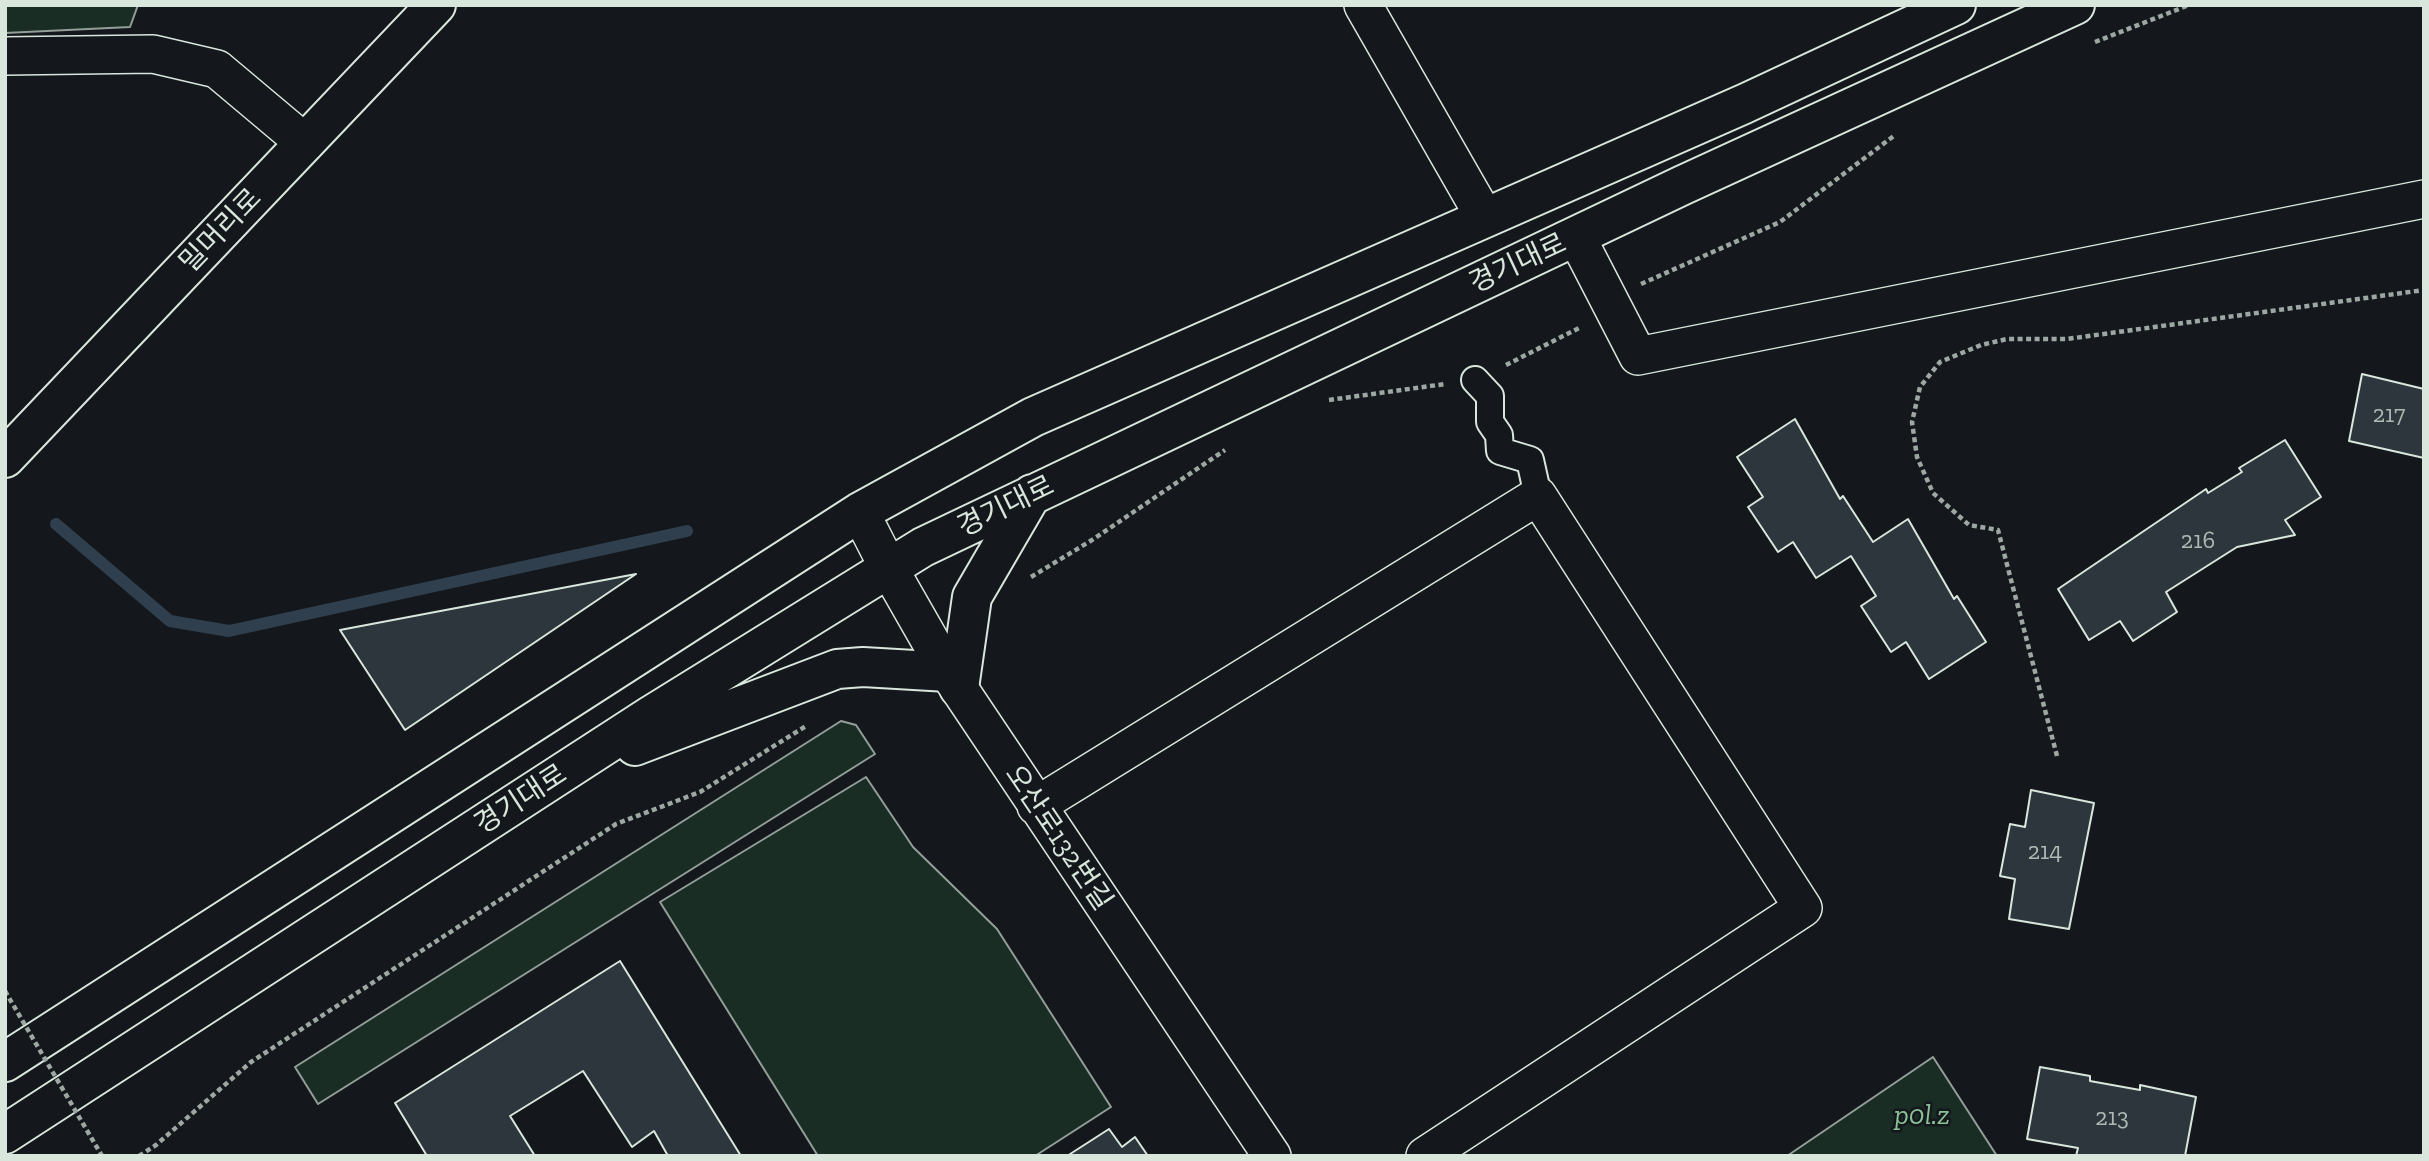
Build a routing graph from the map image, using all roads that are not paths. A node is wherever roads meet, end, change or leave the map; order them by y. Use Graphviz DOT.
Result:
graph roads {
  1 [pos="436,5"];
  2 [pos="1363,5"];
  3 [pos="1956,5"];
  4 [pos="2075,5"];
  5 [pos="5,56"];
  6 [pos="305,143"];
  7 [pos="2424,200"];
  8 [pos="1485,218"];
  9 [pos="1576,236"];
  10 [pos="1475,380"];
  11 [pos="9,448"];
  12 [pos="1032,494"];
  13 [pos="1538,496"];
  14 [pos="860,512"];
  15 [pos="887,567"];
  16 [pos="954,680"];
  17 [pos="558,776"];
  18 [pos="1036,806"];
  19 [pos="5,1062"];
  20 [pos="5,1134"];
  21 [pos="1272,1156"];
  22 [pos="1425,1156"];
  1 -- 6 [label="main road, 밀머리로"];
  2 -- 8 [label="street"];
  3 -- 8 [label="main road, 경기대로"];
  4 -- 9 [label="main road, 경기대로"];
  5 -- 6 [label="street"];
  6 -- 11 [label="main road, 밀머리로"];
  7 -- 9 [label="street"];
  8 -- 14 [label="main road, 경기대로"];
  9 -- 12 [label="main road, 경기대로"];
  10 -- 13 [label="street"];
  12 -- 15 [label="main road, 경기대로"];
  12 -- 16 [label="main road"];
  13 -- 18 [label="street"];
  13 -- 22 [label="street"];
  14 -- 15 [label="street, 오산로132번길"];
  14 -- 19 [label="main road, 경기대로"];
  15 -- 16 [label="street, 오산로132번길"];
  15 -- 17 [label="main road, 경기대로"];
  16 -- 17 [label="main road"];
  16 -- 18 [label="street, 오산로132번길"];
  17 -- 20 [label="main road, 경기대로"];
  18 -- 21 [label="street, 오산로132번길"];
}
